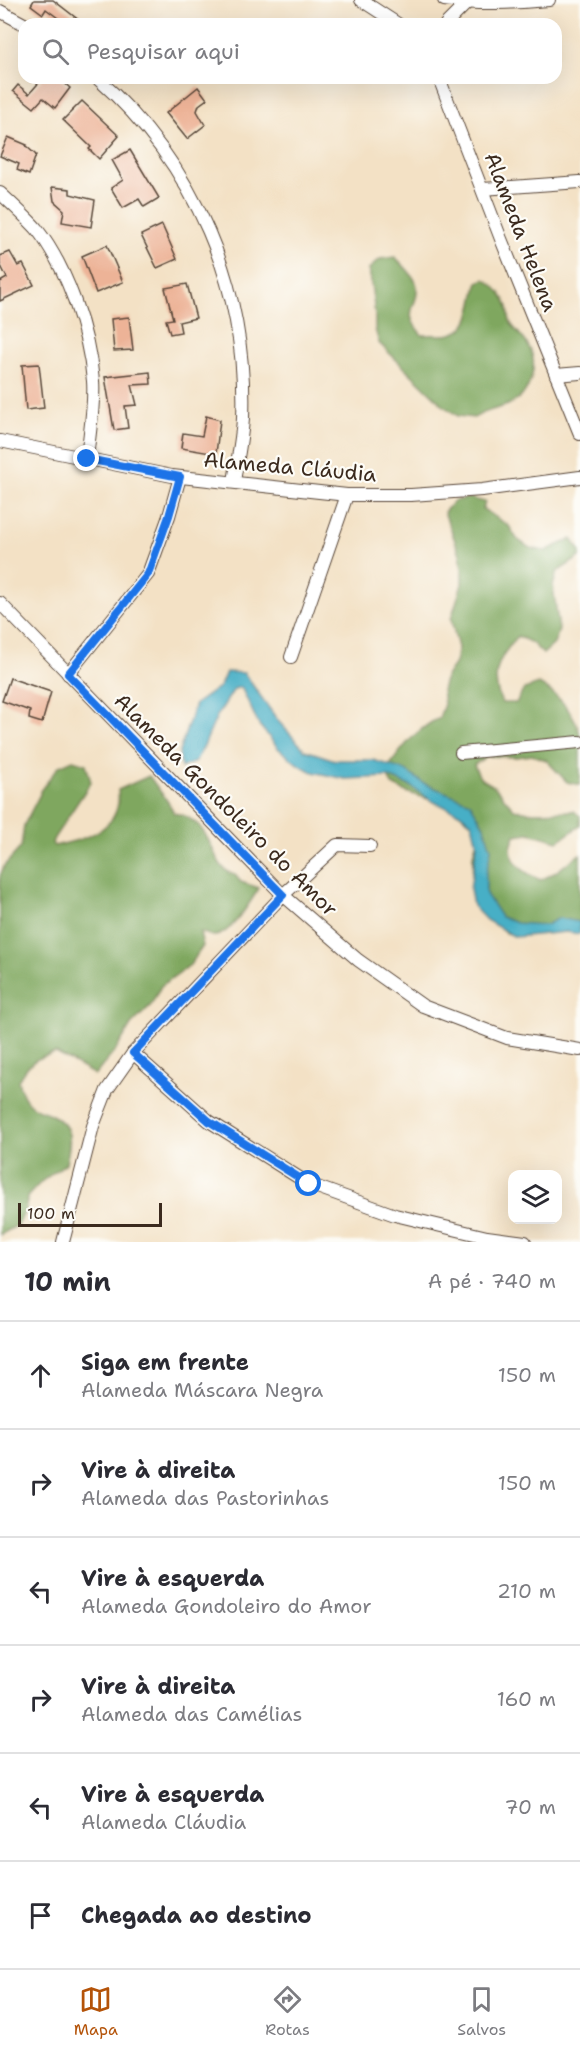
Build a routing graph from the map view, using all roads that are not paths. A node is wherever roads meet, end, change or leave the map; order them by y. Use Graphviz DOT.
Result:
graph roads {
  1 [pos="361,0"];
  2 [pos="444,0"];
  3 [pos="549,0"];
  4 [pos="511,2"];
  5 [pos="467,3"];
  6 [pos="0,11"];
  7 [pos="389,18"];
  8 [pos="452,18"];
  9 [pos="18,21"];
  10 [pos="103,84"];
  11 [pos="441,84"];
  12 [pos="580,182"];
  13 [pos="483,189"];
  14 [pos="0,193"];
  15 [pos="580,373"];
  16 [pos="556,375"];
  17 [pos="580,434"];
  18 [pos="0,441"];
  19 [pos="87,459"];
  20 [pos="180,477"];
  21 [pos="580,477"];
  22 [pos="234,482"];
  23 [pos="346,495"];
  24 [pos="0,603"];
  25 [pos="291,657"];
  26 [pos="68,674"];
  27 [pos="580,742"];
  28 [pos="461,753"];
  29 [pos="370,846"];
  30 [pos="283,895"];
  31 [pos="580,1050"];
  32 [pos="133,1053"];
  33 [pos="63,1242"];
  34 [pos="525,1242"];
  1 -- 7 [label="street"];
  2 -- 5 [label="street"];
  3 -- 4 [label="street"];
  4 -- 5 [label="street"];
  5 -- 8 [label="street"];
  6 -- 9 [label="street"];
  10 -- 22 [label="street"];
  11 -- 13 [label="street, Alameda Helena"];
  12 -- 13 [label="street"];
  13 -- 16 [label="street, Alameda Helena"];
  14 -- 19 [label="street"];
  15 -- 16 [label="street"];
  16 -- 17 [label="street, Alameda Helena"];
  18 -- 19 [label="street, Alameda Cláudia"];
  19 -- 20 [label="street, Alameda Cláudia"];
  20 -- 22 [label="street, Alameda Cláudia"];
  20 -- 26 [label="street"];
  21 -- 23 [label="street, Alameda Cláudia"];
  22 -- 23 [label="street, Alameda Cláudia"];
  23 -- 25 [label="street"];
  24 -- 26 [label="street, Alameda Gondoleiro do Amor"];
  26 -- 30 [label="street, Alameda Gondoleiro do Amor"];
  27 -- 28 [label="street"];
  29 -- 30 [label="street"];
  30 -- 31 [label="street, Alameda Gondoleiro do Amor"];
  30 -- 32 [label="street"];
  32 -- 33 [label="street"];
  32 -- 34 [label="street"];
}
